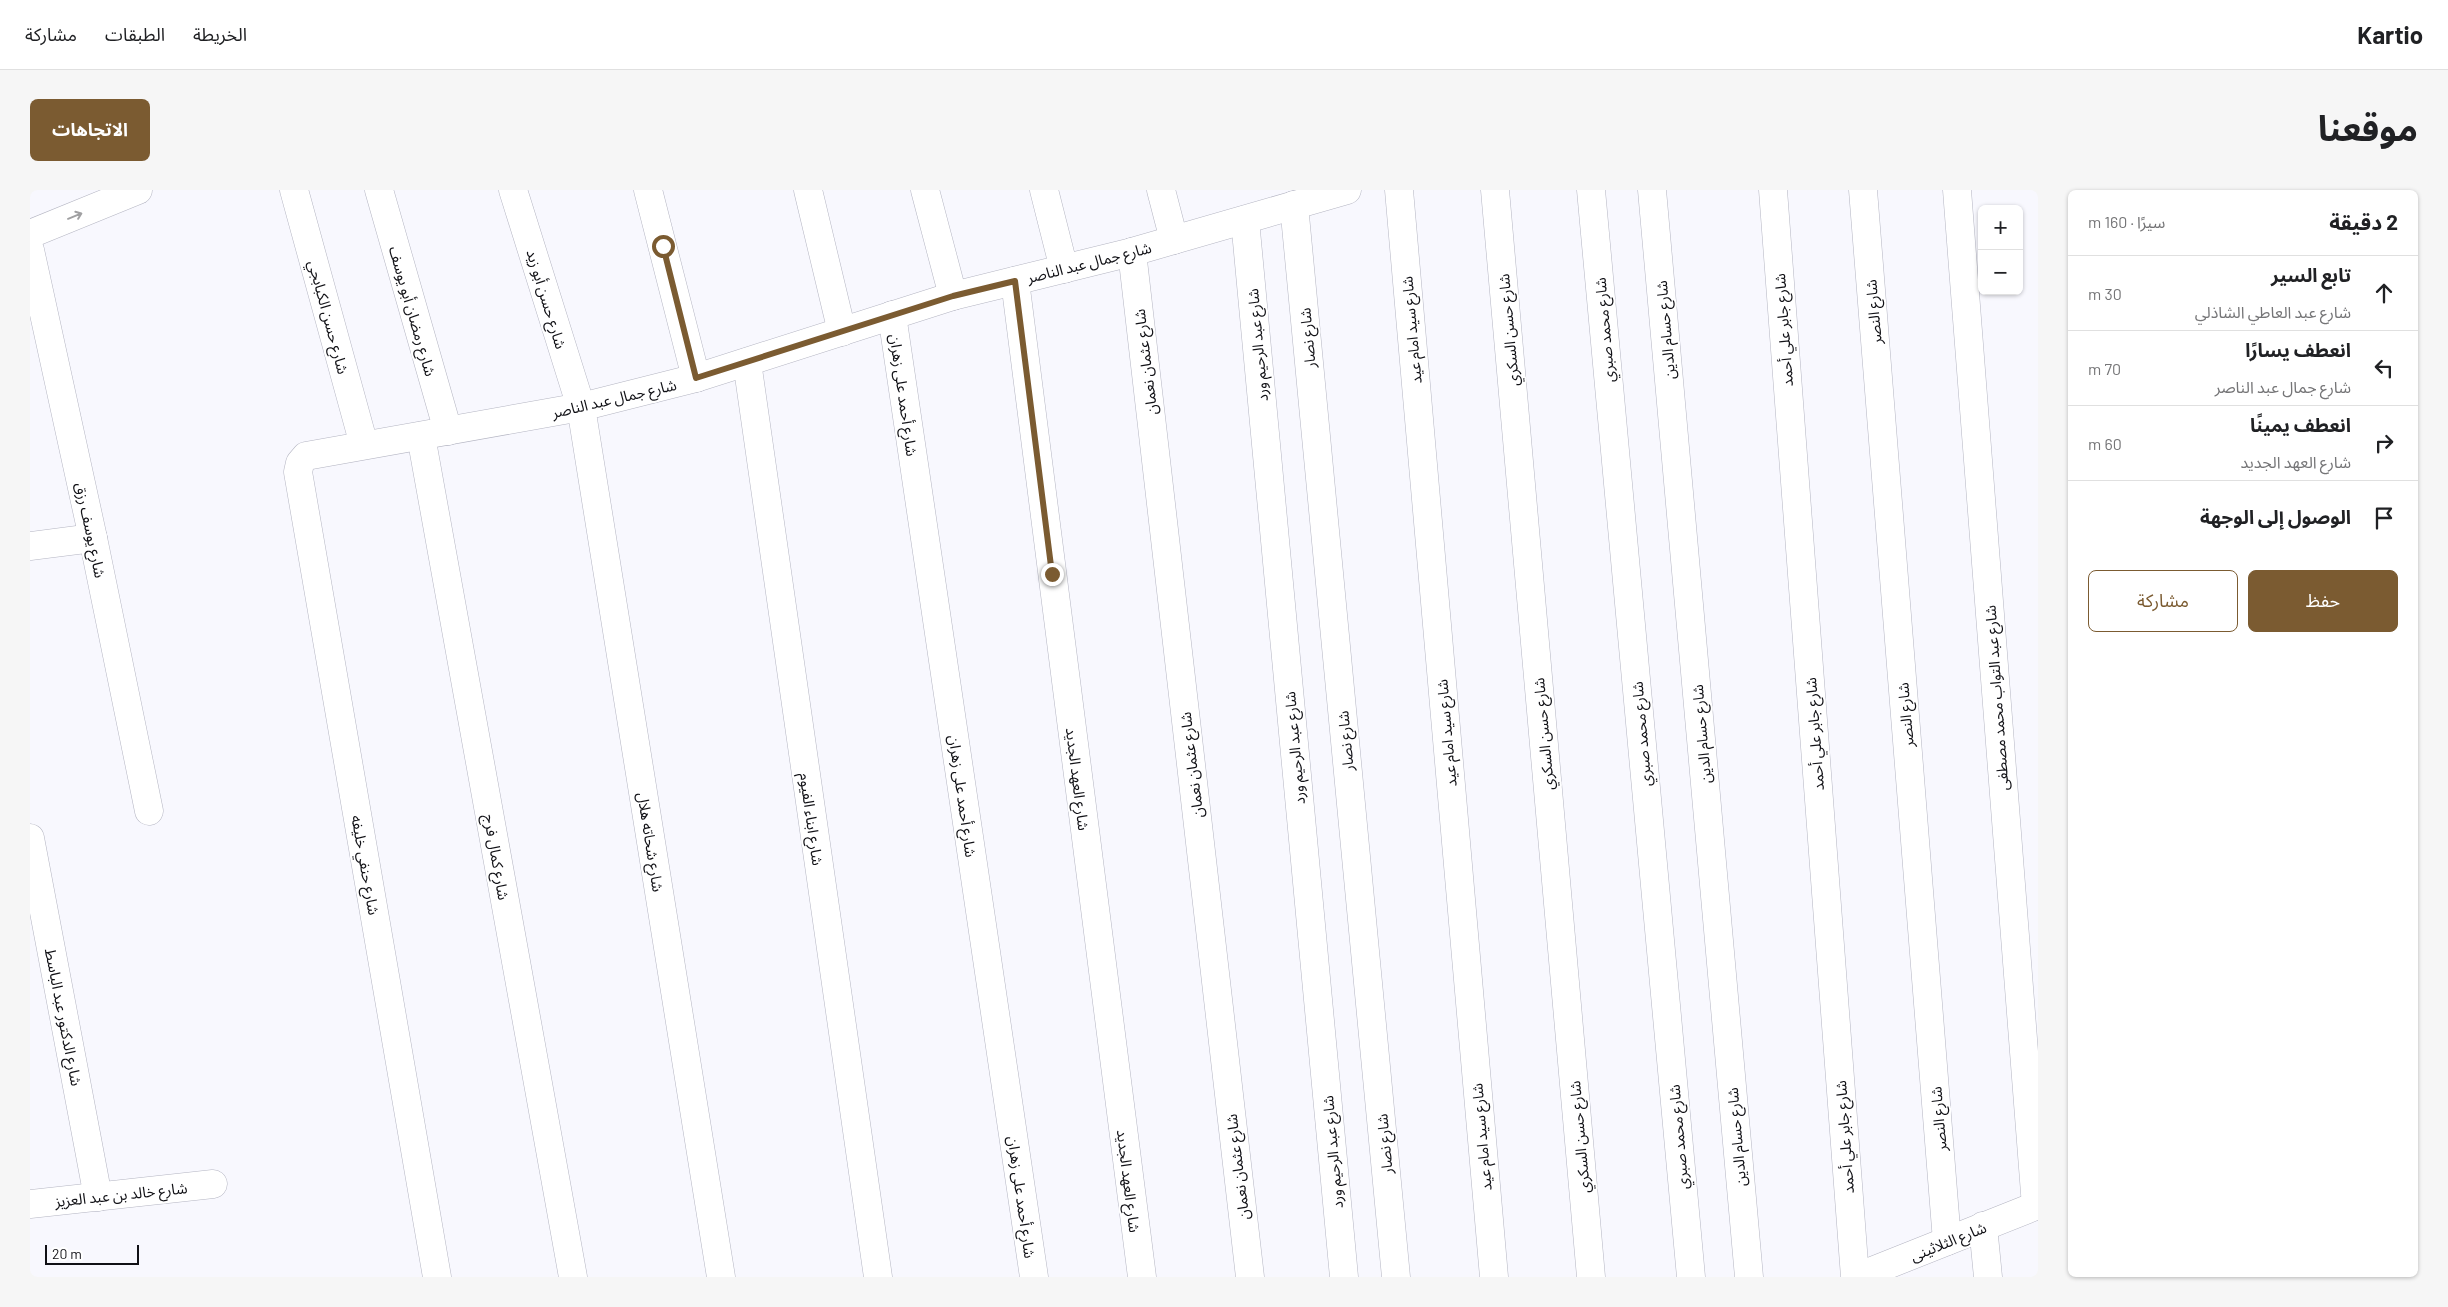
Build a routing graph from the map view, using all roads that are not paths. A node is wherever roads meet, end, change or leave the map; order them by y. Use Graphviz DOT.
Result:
graph roads {
  1 [pos="138,190"];
  2 [pos="294,190"];
  3 [pos="379,190"];
  4 [pos="513,190"];
  5 [pos="648,190"];
  6 [pos="808,190"];
  7 [pos="926,190"];
  8 [pos="1044,190"];
  9 [pos="1161,190"];
  10 [pos="1347,190"];
  11 [pos="1399,190"];
  12 [pos="1496,190"];
  13 [pos="1591,190"];
  14 [pos="1652,190"];
  15 [pos="1773,190"];
  16 [pos="1863,190"];
  17 [pos="1957,190"];
  18 [pos="1301,199"];
  19 [pos="1245,220"];
  20 [pos="30,234"];
  21 [pos="1174,240"];
  22 [pos="30,250"];
  23 [pos="1132,252"];
  24 [pos="1064,269"];
  25 [pos="1015,281"];
  26 [pos="953,296"];
  27 [pos="892,315"];
  28 [pos="842,332"];
  29 [pos="747,362"];
  30 [pos="696,378"];
  31 [pos="581,407"];
  32 [pos="448,432"];
  33 [pos="421,436"];
  34 [pos="364,445"];
  35 [pos="306,456"];
  36 [pos="93,538"];
  37 [pos="30,546"];
  38 [pos="149,811"];
  39 [pos="30,838"];
  40 [pos="33,871"];
  41 [pos="213,1184"];
  42 [pos="98,1197"];
  43 [pos="30,1204"];
  44 [pos="2037,1205"];
  45 [pos="1983,1226"];
  46 [pos="1947,1241"];
  47 [pos="1920,1265"];
  48 [pos="437,1277"];
  49 [pos="573,1277"];
  50 [pos="721,1277"];
  51 [pos="878,1277"];
  52 [pos="1034,1277"];
  53 [pos="1142,1277"];
  54 [pos="1250,1277"];
  55 [pos="1344,1277"];
  56 [pos="1396,1277"];
  57 [pos="1494,1277"];
  58 [pos="1591,1277"];
  59 [pos="1691,1277"];
  60 [pos="1749,1277"];
  61 [pos="1856,1277"];
  62 [pos="1988,1277"];
  20 -- 1 [label="street, one-way"];
  2 -- 34 [label="street, شارع حسن الكبابجي"];
  3 -- 32 [label="street, شارع رمضان أبو يوسف"];
  4 -- 31 [label="street, شارع حسن أبو زيد"];
  5 -- 30 [label="street"];
  6 -- 28 [label="street"];
  7 -- 26 [label="street"];
  8 -- 24 [label="street"];
  9 -- 21 [label="street"];
  10 -- 18 [label="street, شارع جمال عبد الناصر"];
  11 -- 57 [label="street, شارع سيد امام عيد"];
  12 -- 58 [label="street, شارع حسن السكري"];
  13 -- 59 [label="street, شارع محمد صبري"];
  14 -- 60 [label="street, شارع حسام الدين"];
  15 -- 61 [label="street, شارع جابر علي أحمد"];
  16 -- 46 [label="street, شارع النصر"];
  17 -- 44 [label="street, شارع عبد التواب محمد مصطفى"];
  18 -- 19 [label="street, شارع جمال عبد الناصر"];
  18 -- 56 [label="street, شارع نصار"];
  19 -- 21 [label="street, شارع جمال عبد الناصر"];
  19 -- 55 [label="street, شارع عبد الرحيم ورد"];
  21 -- 23 [label="street, شارع جمال عبد الناصر"];
  22 -- 36 [label="street, شارع يوسف رزق"];
  23 -- 24 [label="street, شارع جمال عبد الناصر"];
  23 -- 54 [label="street, شارع عثمان نعمان"];
  24 -- 25 [label="street, شارع جمال عبد الناصر"];
  25 -- 26 [label="street, شارع جمال عبد الناصر"];
  25 -- 53 [label="street, شارع العهد الجديد"];
  26 -- 27 [label="street, شارع جمال عبد الناصر"];
  27 -- 28 [label="street, شارع جمال عبد الناصر"];
  27 -- 52 [label="street, شارع أحمد على زهران"];
  28 -- 29 [label="street, شارع جمال عبد الناصر"];
  29 -- 30 [label="street, شارع جمال عبد الناصر"];
  29 -- 51 [label="street, شارع ابناء الفيوم"];
  30 -- 31 [label="street, شارع جمال عبد الناصر"];
  31 -- 32 [label="street, شارع جمال عبد الناصر"];
  31 -- 50 [label="street, شارع شحاته هلال"];
  32 -- 33 [label="street, شارع جمال عبد الناصر"];
  33 -- 34 [label="street, شارع جمال عبد الناصر"];
  33 -- 49 [label="street, شارع كمال فرج"];
  34 -- 35 [label="street, شارع جمال عبد الناصر"];
  35 -- 48 [label="street, شارع حنفي خليفه"];
  36 -- 37 [label="street"];
  36 -- 38 [label="street, شارع يوسف رزق"];
  39 -- 40 [label="street, شارع الدكتور عبد الباسط"];
  40 -- 42 [label="street, شارع الدكتور عبد الباسط"];
  41 -- 42 [label="street, شارع خالد بن عبد العزيز"];
  42 -- 43 [label="street, شارع خالد بن عبد العزيز"];
  44 -- 45 [label="street, شارع الثلاثينى"];
  45 -- 46 [label="street, شارع الثلاثينى"];
  45 -- 62 [label="street"];
  46 -- 47 [label="street, شارع الثلاثينى"];
  47 -- 61 [label="street, شارع الثلاثينى"];
}
